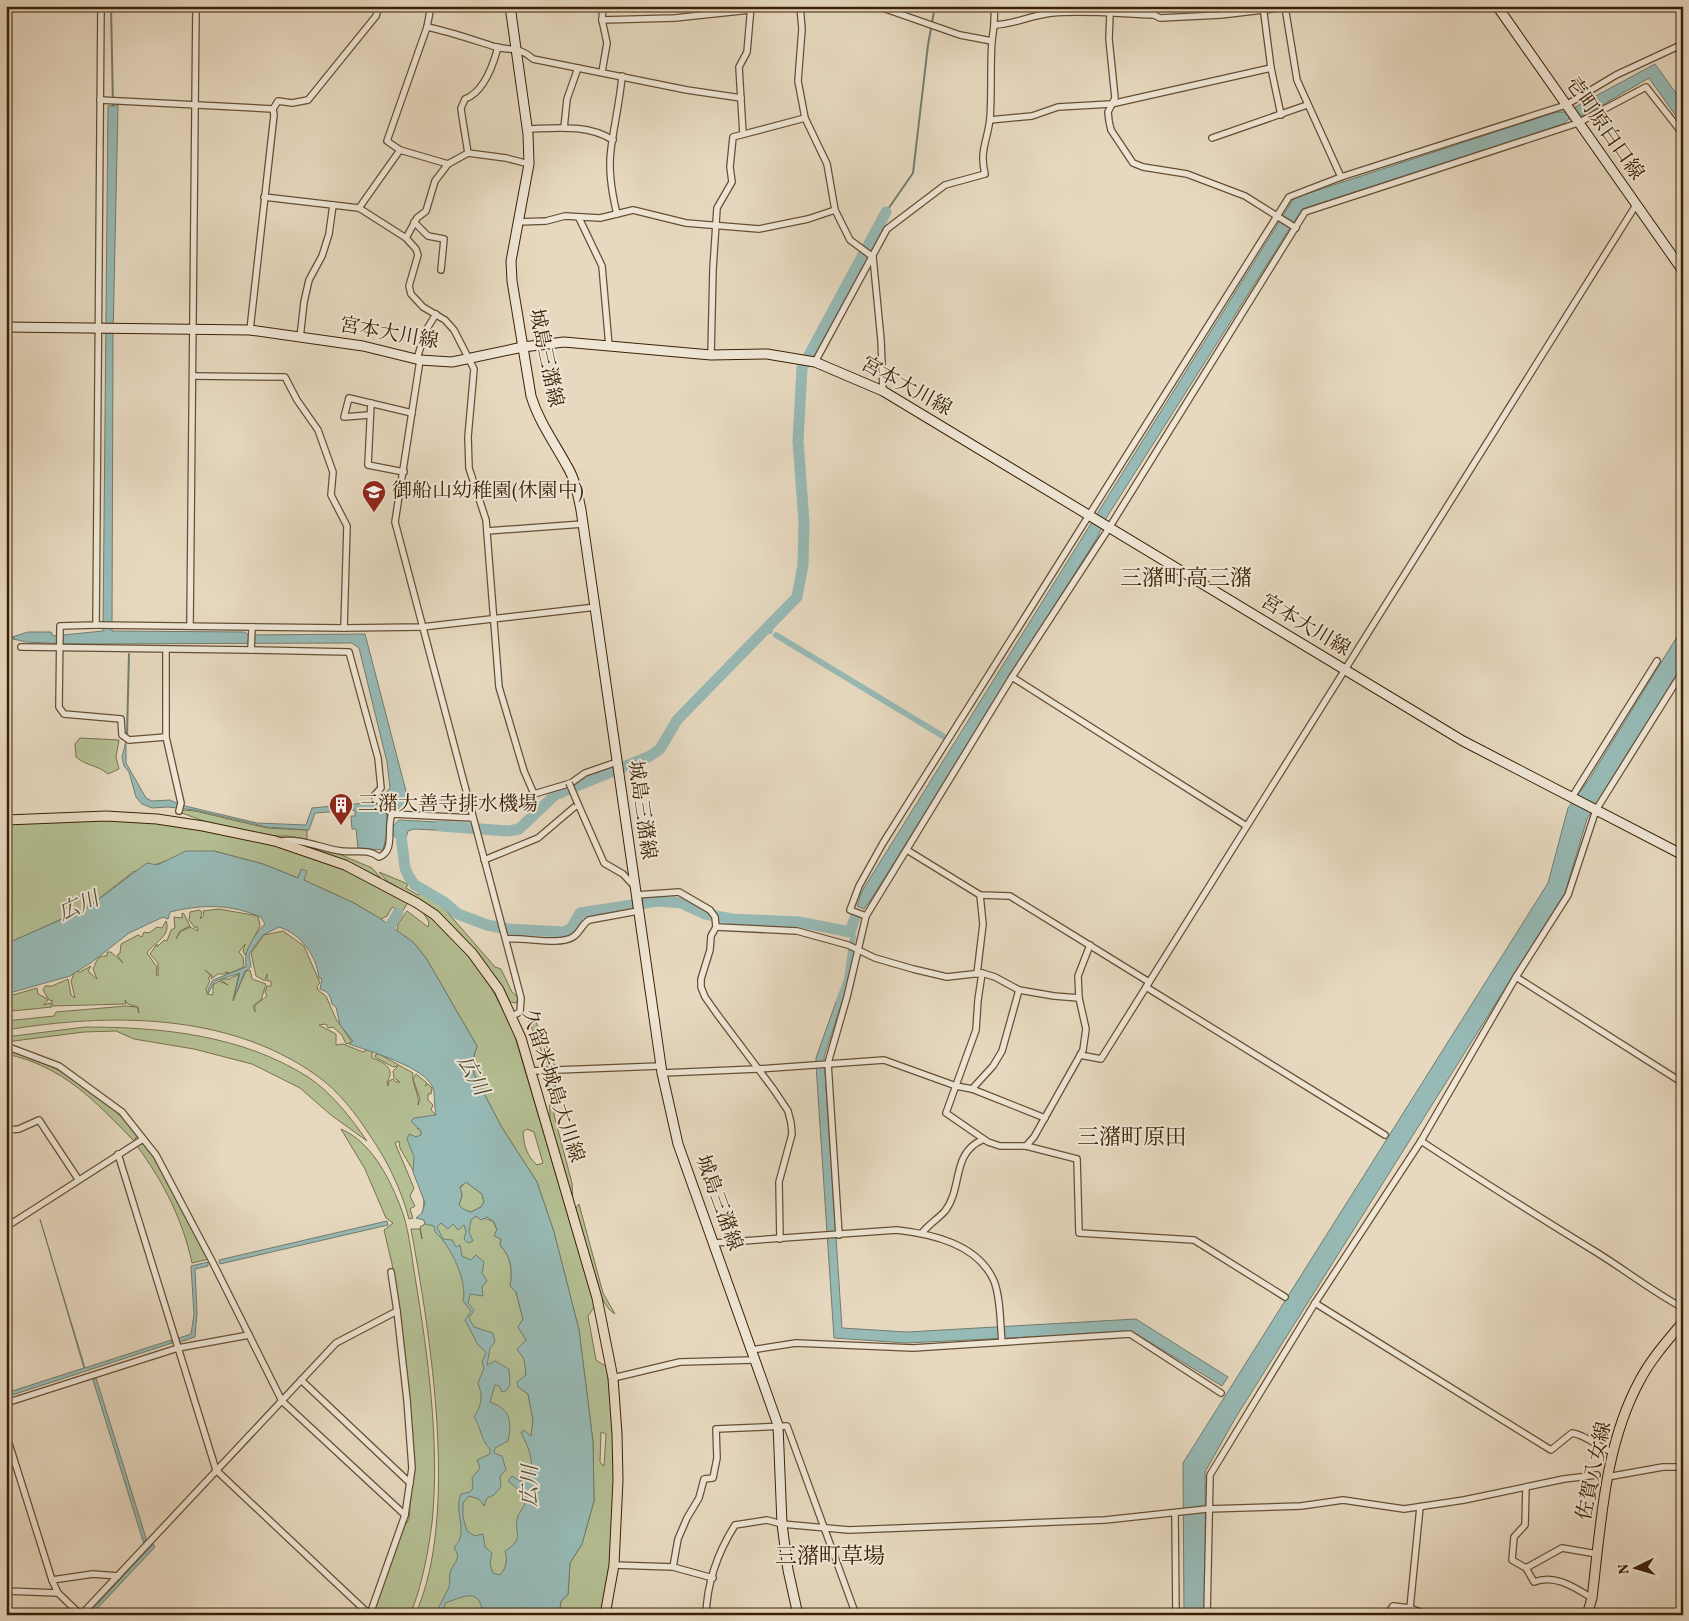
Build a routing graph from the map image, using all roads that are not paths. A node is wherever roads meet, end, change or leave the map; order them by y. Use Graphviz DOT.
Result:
graph roads {
  1 [pos="101,6"];
  2 [pos="196,6"];
  3 [pos="379,6"];
  4 [pos="431,6"];
  5 [pos="510,6"];
  6 [pos="603,6"];
  7 [pos="760,6"];
  8 [pos="800,6"];
  9 [pos="877,6"];
  10 [pos="994,6"];
  11 [pos="1152,6"];
  12 [pos="1296,6"];
  13 [pos="1497,6"];
  14 [pos="1285,7"];
  15 [pos="751,8"];
  16 [pos="1263,8"];
  17 [pos="1110,13"];
  18 [pos="1154,15"];
  19 [pos="602,20"];
  20 [pos="995,25"];
  21 [pos="427,27"];
  22 [pos="992,41"];
  23 [pos="1683,44"];
  24 [pos="498,47"];
  25 [pos="516,48"];
  26 [pos="578,68"];
  27 [pos="1271,68"];
  28 [pos="602,72"];
  29 [pos="622,76"];
  30 [pos="742,98"];
  31 [pos="100,100"];
  32 [pos="195,104"];
  33 [pos="1111,104"];
  34 [pos="1307,105"];
  35 [pos="1567,107"];
  36 [pos="273,109"];
  37 [pos="1281,115"];
  38 [pos="805,118"];
  39 [pos="990,120"];
  40 [pos="1577,121"];
  41 [pos="564,128"];
  42 [pos="528,129"];
  43 [pos="744,134"];
  44 [pos="1683,134"];
  45 [pos="1212,138"];
  46 [pos="613,140"];
  47 [pos="400,150"];
  48 [pos="468,153"];
  49 [pos="448,164"];
  50 [pos="529,164"];
  51 [pos="1340,177"];
  52 [pos="264,197"];
  53 [pos="333,205"];
  54 [pos="1636,205"];
  55 [pos="359,208"];
  56 [pos="835,210"];
  57 [pos="618,214"];
  58 [pos="1276,215"];
  59 [pos="579,218"];
  60 [pos="414,222"];
  61 [pos="517,222"];
  62 [pos="716,226"];
  63 [pos="1296,228"];
  64 [pos="406,238"];
  65 [pos="871,256"];
  66 [pos="441,270"];
  67 [pos="1683,272"];
  68 [pos="436,314"];
  69 [pos="6,327"];
  70 [pos="100,329"];
  71 [pos="192,329"];
  72 [pos="250,330"];
  73 [pos="300,338"];
  74 [pos="610,346"];
  75 [pos="523,347"];
  76 [pos="711,355"];
  77 [pos="418,359"];
  78 [pos="469,359"];
  79 [pos="813,362"];
  80 [pos="193,376"];
  81 [pos="883,391"];
  82 [pos="371,403"];
  83 [pos="412,412"];
  84 [pos="369,415"];
  85 [pos="404,472"];
  86 [pos="1091,517"];
  87 [pos="583,524"];
  88 [pos="1107,527"];
  89 [pos="487,531"];
  90 [pos="596,607"];
  91 [pos="493,620"];
  92 [pos="99,625"];
  93 [pos="190,626"];
  94 [pos="422,627"];
  95 [pos="344,628"];
  96 [pos="252,630"];
  97 [pos="21,647"];
  98 [pos="59,647"];
  99 [pos="251,648"];
  100 [pos="166,650"];
  101 [pos="1657,661"];
  102 [pos="1345,670"];
  103 [pos="1683,671"];
  104 [pos="1012,677"];
  105 [pos="166,737"];
  106 [pos="617,762"];
  107 [pos="570,783"];
  108 [pos="1574,798"];
  109 [pos="578,804"];
  110 [pos="1595,809"];
  111 [pos="179,811"];
  112 [pos="392,814"];
  113 [pos="473,819"];
  114 [pos="6,820"];
  115 [pos="1245,825"];
  116 [pos="275,841"];
  117 [pos="907,850"];
  118 [pos="1683,855"];
  119 [pos="484,860"];
  120 [pos="635,891"];
  121 [pos="980,895"];
  122 [pos="638,911"];
  123 [pos="866,916"];
  124 [pos="716,927"];
  125 [pos="506,939"];
  126 [pos="1090,945"];
  127 [pos="856,947"];
  128 [pos="980,973"];
  129 [pos="1516,977"];
  130 [pos="1148,985"];
  131 [pos="1019,990"];
  132 [pos="1079,998"];
  133 [pos="512,1016"];
  134 [pos="6,1046"];
  135 [pos="1080,1055"];
  136 [pos="827,1064"];
  137 [pos="661,1069"];
  138 [pos="757,1069"];
  139 [pos="531,1070"];
  140 [pos="1683,1083"];
  141 [pos="956,1086"];
  142 [pos="972,1089"];
  143 [pos="1045,1118"];
  144 [pos="6,1128"];
  145 [pos="1385,1135"];
  146 [pos="143,1139"];
  147 [pos="982,1140"];
  148 [pos="1421,1141"];
  149 [pos="1026,1146"];
  150 [pos="118,1154"];
  151 [pos="78,1178"];
  152 [pos="6,1227"];
  153 [pos="922,1233"];
  154 [pos="838,1235"];
  155 [pos="780,1239"];
  156 [pos="714,1243"];
  157 [pos="391,1272"];
  158 [pos="1285,1297"];
  159 [pos="1315,1303"];
  160 [pos="1683,1308"];
  161 [pos="398,1311"];
  162 [pos="1683,1322"];
  163 [pos="249,1335"];
  164 [pos="1002,1342"];
  165 [pos="178,1348"];
  166 [pos="751,1350"];
  167 [pos="754,1360"];
  168 [pos="613,1378"];
  169 [pos="301,1380"];
  170 [pos="1221,1393"];
  171 [pos="282,1401"];
  172 [pos="6,1403"];
  173 [pos="778,1425"];
  174 [pos="6,1434"];
  175 [pos="1613,1452"];
  176 [pos="1683,1467"];
  177 [pos="216,1470"];
  178 [pos="1597,1475"];
  179 [pos="1608,1477"];
  180 [pos="410,1483"];
  181 [pos="1526,1487"];
  182 [pos="1420,1507"];
  183 [pos="1207,1509"];
  184 [pos="1175,1514"];
  185 [pos="405,1515"];
  186 [pos="782,1524"];
  187 [pos="825,1529"];
  188 [pos="1597,1554"];
  189 [pos="614,1566"];
  190 [pos="673,1567"];
  191 [pos="1526,1568"];
  192 [pos="118,1576"];
  193 [pos="713,1578"];
  194 [pos="52,1580"];
  195 [pos="6,1591"];
  196 [pos="58,1592"];
  197 [pos="1592,1598"];
  198 [pos="1410,1608"];
  199 [pos="370,1614"];
  200 [pos="605,1615"];
  201 [pos="706,1615"];
  202 [pos="798,1615"];
  203 [pos="856,1615"];
  204 [pos="1176,1615"];
  205 [pos="1207,1615"];
  206 [pos="1387,1615"];
  207 [pos="1428,1615"];
  208 [pos="1587,1615"];
  1 -- 31 [label="street"];
  2 -- 32 [label="street"];
  3 -- 36 [label="street"];
  4 -- 21 [label="street"];
  5 -- 25 [label="main road, 城島三潴線"];
  6 -- 19 [label="street"];
  7 -- 15 [label="street"];
  8 -- 38 [label="street"];
  9 -- 22 [label="street"];
  10 -- 20 [label="street"];
  11 -- 18 [label="street"];
  12 -- 14 [label="street"];
  13 -- 35 [label="main road, 壱町原白口線"];
  14 -- 16 [label="street"];
  14 -- 34 [label="street"];
  15 -- 19 [label="street"];
  15 -- 30 [label="street"];
  16 -- 18 [label="street"];
  16 -- 27 [label="street"];
  17 -- 18 [label="street"];
  17 -- 20 [label="street"];
  17 -- 33 [label="street"];
  19 -- 28 [label="street"];
  20 -- 22 [label="street"];
  21 -- 24 [label="street"];
  21 -- 47 [label="street"];
  22 -- 39 [label="street"];
  23 -- 35 [label="street"];
  24 -- 25 [label="street"];
  24 -- 48 [label="street"];
  25 -- 26 [label="street"];
  25 -- 42 [label="main road, 城島三潴線"];
  26 -- 28 [label="street"];
  26 -- 41 [label="street"];
  27 -- 33 [label="street"];
  27 -- 37 [label="street"];
  28 -- 29 [label="street"];
  29 -- 30 [label="street"];
  29 -- 46 [label="street"];
  30 -- 43 [label="street"];
  31 -- 32 [label="street"];
  31 -- 70 [label="street"];
  32 -- 36 [label="street"];
  32 -- 71 [label="street"];
  33 -- 39 [label="street"];
  33 -- 58 [label="street"];
  34 -- 37 [label="street"];
  34 -- 51 [label="street"];
  35 -- 40 [label="main road, 壱町原白口線"];
  35 -- 51 [label="street"];
  36 -- 52 [label="street"];
  37 -- 45 [label="street"];
  38 -- 43 [label="street"];
  38 -- 56 [label="street"];
  39 -- 65 [label="street"];
  40 -- 44 [label="street"];
  40 -- 54 [label="main road, 壱町原白口線"];
  40 -- 63 [label="street"];
  41 -- 42 [label="street"];
  41 -- 46 [label="street"];
  42 -- 50 [label="main road, 城島三潴線"];
  43 -- 62 [label="street"];
  46 -- 57 [label="street"];
  47 -- 49 [label="street"];
  47 -- 55 [label="street"];
  48 -- 49 [label="street"];
  48 -- 50 [label="street"];
  49 -- 60 [label="street"];
  50 -- 61 [label="main road, 城島三潴線"];
  51 -- 58 [label="street"];
  52 -- 53 [label="street"];
  52 -- 72 [label="street"];
  53 -- 55 [label="street"];
  53 -- 73 [label="street"];
  54 -- 67 [label="main road, 壱町原白口線"];
  54 -- 102 [label="street"];
  55 -- 64 [label="street"];
  56 -- 62 [label="street"];
  56 -- 65 [label="street"];
  57 -- 59 [label="street"];
  57 -- 62 [label="street"];
  58 -- 63 [label="street"];
  58 -- 86 [label="street"];
  59 -- 61 [label="street"];
  59 -- 74 [label="street"];
  60 -- 64 [label="street"];
  60 -- 66 [label="street"];
  61 -- 75 [label="main road, 城島三潴線"];
  62 -- 76 [label="street"];
  63 -- 88 [label="street"];
  64 -- 68 [label="street"];
  65 -- 79 [label="street"];
  65 -- 81 [label="street"];
  68 -- 77 [label="street"];
  68 -- 78 [label="street"];
  69 -- 70 [label="main road, 宮本大川線"];
  70 -- 71 [label="main road, 宮本大川線"];
  70 -- 92 [label="street"];
  71 -- 72 [label="main road, 宮本大川線"];
  71 -- 80 [label="street"];
  72 -- 73 [label="main road, 宮本大川線"];
  73 -- 77 [label="main road, 宮本大川線"];
  74 -- 75 [label="main road, 宮本大川線"];
  74 -- 76 [label="main road, 宮本大川線"];
  75 -- 78 [label="main road, 宮本大川線"];
  75 -- 87 [label="main road, 城島三潴線"];
  76 -- 79 [label="main road, 宮本大川線"];
  77 -- 78 [label="main road, 宮本大川線"];
  77 -- 83 [label="street"];
  78 -- 89 [label="street"];
  79 -- 81 [label="main road, 宮本大川線"];
  80 -- 93 [label="street"];
  80 -- 95 [label="street"];
  81 -- 86 [label="main road, 宮本大川線"];
  82 -- 83 [label="street"];
  82 -- 84 [label="street"];
  82 -- 84 [label="street"];
  83 -- 85 [label="street"];
  84 -- 85 [label="street"];
  85 -- 94 [label="street"];
  86 -- 88 [label="main road, 宮本大川線"];
  86 -- 123 [label="street"];
  87 -- 89 [label="street"];
  87 -- 90 [label="main road, 城島三潴線"];
  88 -- 102 [label="main road, 宮本大川線"];
  88 -- 104 [label="street"];
  89 -- 91 [label="street"];
  90 -- 91 [label="street"];
  90 -- 106 [label="main road, 城島三潴線"];
  91 -- 94 [label="street"];
  91 -- 107 [label="street"];
  92 -- 93 [label="street"];
  92 -- 98 [label="street"];
  93 -- 96 [label="street"];
  94 -- 95 [label="street"];
  94 -- 113 [label="street"];
  95 -- 96 [label="street"];
  96 -- 99 [label="street"];
  97 -- 98 [label="street"];
  98 -- 100 [label="street"];
  98 -- 105 [label="street"];
  99 -- 100 [label="street"];
  99 -- 112 [label="street"];
  100 -- 105 [label="street"];
  101 -- 108 [label="street"];
  102 -- 108 [label="main road, 宮本大川線"];
  102 -- 115 [label="street"];
  103 -- 110 [label="street"];
  104 -- 115 [label="street"];
  104 -- 117 [label="street"];
  105 -- 111 [label="street"];
  106 -- 107 [label="street"];
  106 -- 120 [label="main road, 城島三潴線"];
  107 -- 109 [label="street, bridge"];
  108 -- 110 [label="main road, 宮本大川線"];
  109 -- 119 [label="street"];
  109 -- 120 [label="street"];
  110 -- 118 [label="main road, 宮本大川線"];
  110 -- 129 [label="street"];
  112 -- 113 [label="street"];
  112 -- 116 [label="street"];
  113 -- 119 [label="street"];
  114 -- 116 [label="main road, 久留米城島大川線"];
  115 -- 130 [label="street"];
  116 -- 133 [label="main road, 久留米城島大川線"];
  117 -- 121 [label="street"];
  117 -- 123 [label="street"];
  119 -- 125 [label="street"];
  120 -- 122 [label="main road, 城島三潴線"];
  120 -- 124 [label="street"];
  121 -- 126 [label="street"];
  121 -- 128 [label="street"];
  122 -- 125 [label="street"];
  122 -- 137 [label="main road, 城島三潴線"];
  123 -- 127 [label="street"];
  124 -- 127 [label="street"];
  124 -- 138 [label="street"];
  125 -- 133 [label="street"];
  126 -- 130 [label="street"];
  126 -- 132 [label="street"];
  127 -- 128 [label="street"];
  127 -- 136 [label="street"];
  128 -- 131 [label="street"];
  128 -- 141 [label="street"];
  129 -- 140 [label="street"];
  129 -- 148 [label="street"];
  130 -- 135 [label="street"];
  130 -- 145 [label="street"];
  131 -- 132 [label="street"];
  131 -- 142 [label="street"];
  132 -- 135 [label="street"];
  133 -- 139 [label="main road, 久留米城島大川線"];
  134 -- 146 [label="street"];
  135 -- 143 [label="street"];
  136 -- 138 [label="street"];
  136 -- 141 [label="street"];
  136 -- 154 [label="street"];
  137 -- 138 [label="street"];
  137 -- 139 [label="street"];
  137 -- 156 [label="main road, 城島三潴線"];
  138 -- 155 [label="street"];
  139 -- 168 [label="main road, 久留米城島大川線"];
  141 -- 142 [label="street"];
  141 -- 147 [label="street"];
  142 -- 143 [label="street"];
  143 -- 149 [label="street"];
  144 -- 151 [label="street"];
  146 -- 150 [label="street"];
  146 -- 163 [label="street"];
  147 -- 149 [label="street"];
  147 -- 153 [label="street"];
  148 -- 159 [label="street"];
  148 -- 160 [label="street"];
  149 -- 158 [label="street"];
  150 -- 151 [label="street"];
  150 -- 165 [label="street"];
  151 -- 152 [label="street"];
  153 -- 154 [label="street"];
  153 -- 164 [label="street"];
  154 -- 155 [label="street"];
  155 -- 156 [label="street"];
  156 -- 166 [label="main road, 城島三潴線"];
  157 -- 161 [label="street"];
  159 -- 175 [label="street"];
  159 -- 183 [label="street"];
  161 -- 169 [label="street"];
  161 -- 180 [label="street"];
  162 -- 175 [label="main road, 佐賀八女線"];
  163 -- 165 [label="street"];
  163 -- 171 [label="street"];
  164 -- 166 [label="street"];
  164 -- 170 [label="street"];
  165 -- 172 [label="street"];
  165 -- 177 [label="street"];
  166 -- 167 [label="main road, 城島三潴線"];
  167 -- 168 [label="street"];
  167 -- 173 [label="main road, 城島三潴線"];
  168 -- 189 [label="main road, 久留米城島大川線"];
  169 -- 171 [label="street"];
  169 -- 180 [label="street"];
  171 -- 177 [label="street"];
  171 -- 185 [label="street"];
  173 -- 186 [label="main road, 城島三潴線"];
  173 -- 187 [label="street"];
  173 -- 190 [label="street"];
  174 -- 194 [label="street"];
  175 -- 179 [label="main road, 佐賀八女線"];
  176 -- 179 [label="street"];
  177 -- 192 [label="street"];
  177 -- 199 [label="street"];
  178 -- 181 [label="street"];
  179 -- 188 [label="main road, 佐賀八女線"];
  180 -- 185 [label="street"];
  181 -- 182 [label="street"];
  181 -- 191 [label="street"];
  182 -- 183 [label="street"];
  182 -- 198 [label="street"];
  183 -- 184 [label="street"];
  183 -- 205 [label="street"];
  184 -- 187 [label="street"];
  184 -- 204 [label="street"];
  185 -- 199 [label="street"];
  186 -- 187 [label="street"];
  186 -- 193 [label="street"];
  186 -- 202 [label="main road, 城島三潴線"];
  187 -- 203 [label="street"];
  188 -- 191 [label="street"];
  188 -- 197 [label="main road, 佐賀八女線"];
  189 -- 190 [label="street"];
  189 -- 200 [label="main road, 久留米城島大川線"];
  190 -- 193 [label="street"];
  191 -- 197 [label="street"];
  192 -- 194 [label="street"];
  192 -- 196 [label="street"];
  193 -- 201 [label="street"];
  194 -- 196 [label="street"];
  195 -- 196 [label="street"];
  197 -- 208 [label="main road, 佐賀八女線"];
  198 -- 206 [label="street"];
  198 -- 207 [label="street"];
}
